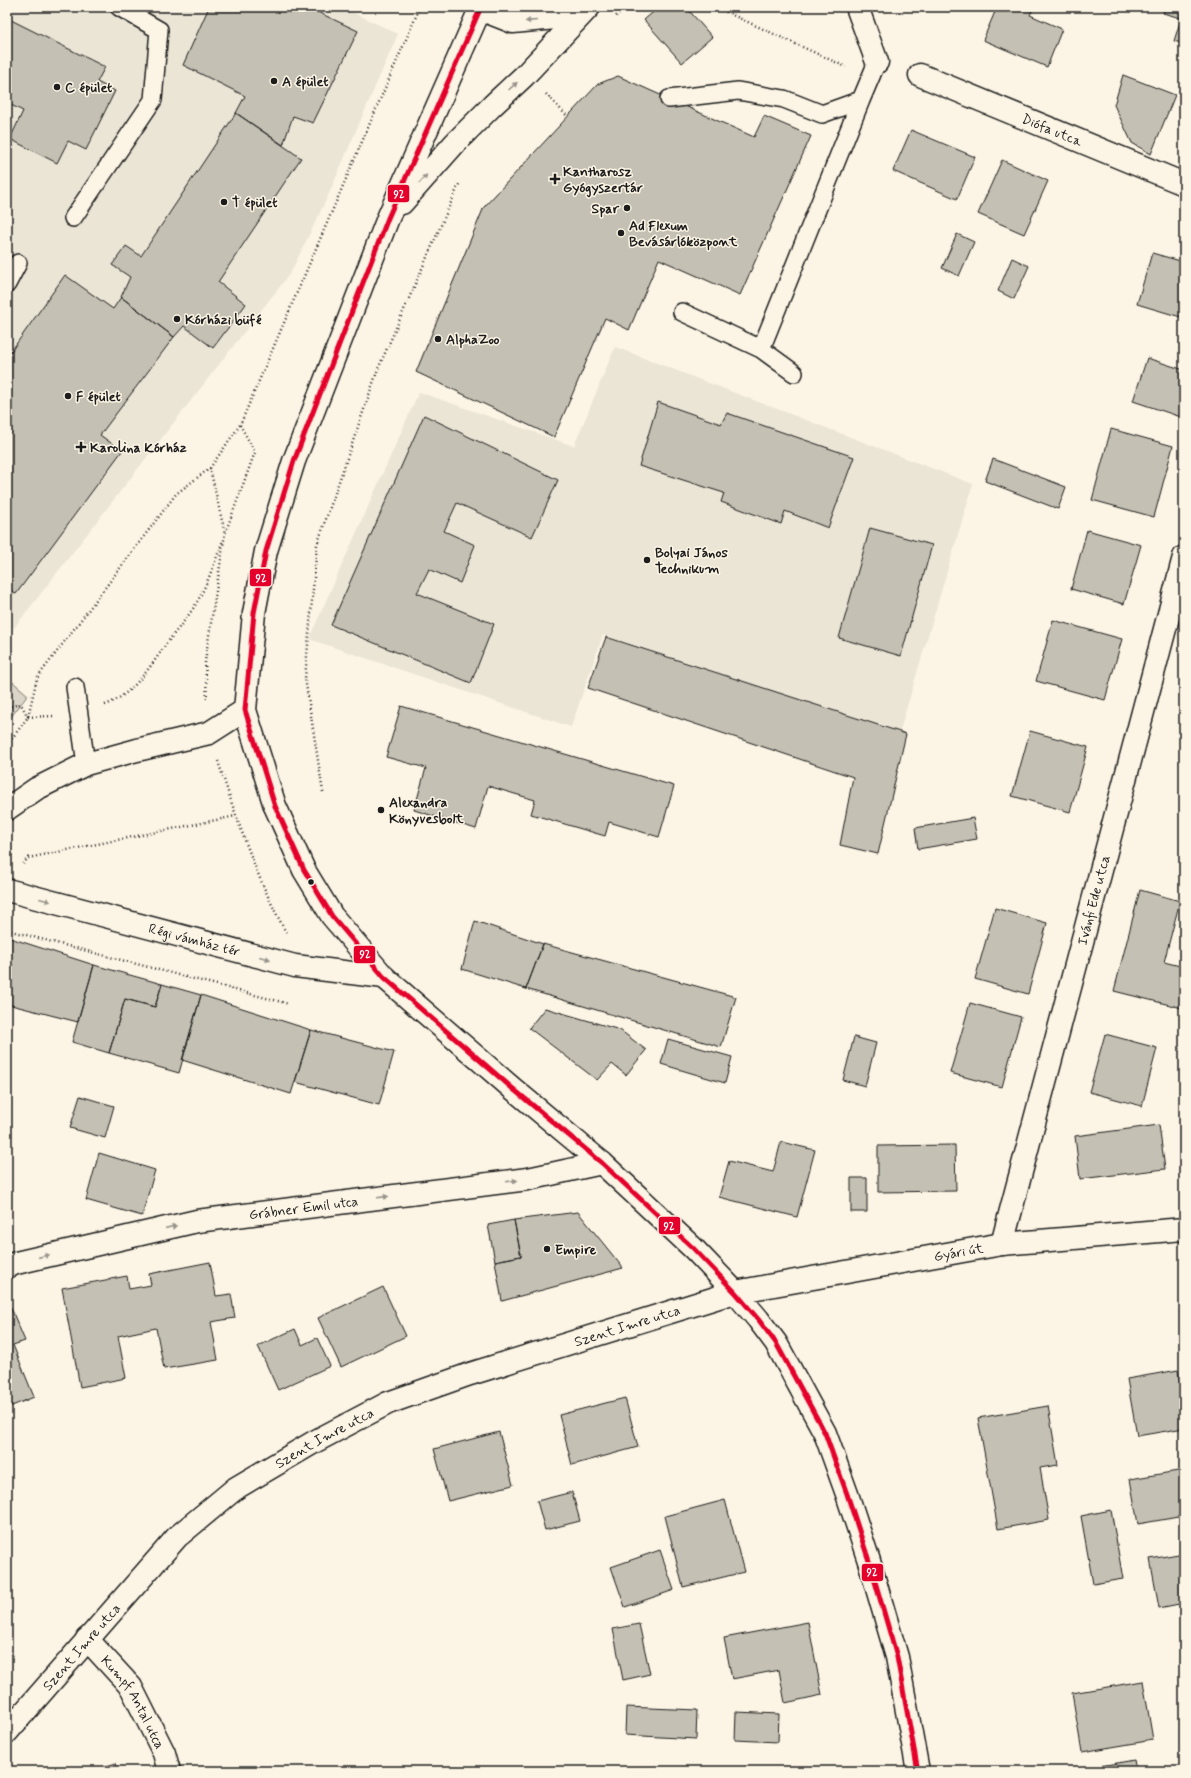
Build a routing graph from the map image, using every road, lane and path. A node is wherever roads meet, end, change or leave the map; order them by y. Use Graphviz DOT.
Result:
graph roads {
  1 [pos="119,7"];
  2 [pos="420,7"];
  3 [pos="581,7"];
  4 [pos="589,7"];
  5 [pos="627,7"];
  6 [pos="715,7"];
  7 [pos="857,7"];
  8 [pos="478,8"];
  9 [pos="611,21"];
  10 [pos="876,66"];
  11 [pos="920,75"];
  12 [pos="545,94"];
  13 [pos="669,99"];
  14 [pos="861,100"];
  15 [pos="568,117"];
  16 [pos="464,175"];
  17 [pos="1184,184"];
  18 [pos="73,218"];
  19 [pos="388,218"];
  20 [pos="18,263"];
  21 [pos="7,284"];
  22 [pos="682,312"];
  23 [pos="761,349"];
  24 [pos="794,373"];
  25 [pos="210,468"];
  26 [pos="1184,557"];
  27 [pos="75,687"];
  28 [pos="7,707"];
  29 [pos="245,710"];
  30 [pos="78,714"];
  31 [pos="28,717"];
  32 [pos="7,745"];
  33 [pos="86,764"];
  34 [pos="323,792"];
  35 [pos="7,809"];
  36 [pos="236,816"];
  37 [pos="18,869"];
  38 [pos="7,890"];
  39 [pos="272,906"];
  40 [pos="7,930"];
  41 [pos="289,938"];
  42 [pos="384,977"];
  43 [pos="289,1004"];
  44 [pos="602,1163"];
  45 [pos="1184,1229"];
  46 [pos="1002,1244"];
  47 [pos="7,1267"];
  48 [pos="735,1292"];
  49 [pos="88,1639"];
  50 [pos="7,1732"];
  51 [pos="169,1771"];
  52 [pos="918,1771"];
  1 -- 18 [label="lane"];
  2 -- 25 [label="path"];
  3 -- 8 [label="street, one-way"];
  19 -- 4 [label="street, one-way"];
  5 -- 9 [label="path"];
  6 -- 10 [label="path"];
  7 -- 10 [label="street"];
  8 -- 19 [label="street"];
  10 -- 14 [label="lane"];
  11 -- 17 [label="street, Diófa utca"];
  12 -- 15 [label="path"];
  13 -- 14 [label="lane"];
  14 -- 23 [label="lane"];
  16 -- 34 [label="path"];
  19 -- 29 [label="street"];
  20 -- 21 [label="lane"];
  22 -- 23 [label="lane"];
  23 -- 24 [label="lane"];
  25 -- 30 [label="path"];
  25 -- 31 [label="path"];
  26 -- 46 [label="street, Ivánfi Ede utca"];
  27 -- 30 [label="lane"];
  28 -- 31 [label="path"];
  29 -- 33 [label="street"];
  29 -- 42 [label="street"];
  30 -- 31 [label="path"];
  30 -- 33 [label="lane"];
  31 -- 32 [label="path"];
  33 -- 35 [label="street"];
  36 -- 37 [label="path"];
  38 -- 42 [label="street, Régi vámház tér, one-way"];
  39 -- 41 [label="path"];
  40 -- 43 [label="path"];
  42 -- 44 [label="street"];
  47 -- 44 [label="street, Grábner Emil utca, one-way"];
  44 -- 48 [label="street"];
  45 -- 46 [label="street, Gyári út"];
  46 -- 48 [label="street, Gyári út"];
  48 -- 49 [label="street, Szent Imre utca"];
  48 -- 52 [label="street"];
  49 -- 50 [label="street, Szent Imre utca"];
  49 -- 51 [label="street, Kumpf Antal utca"];
}
